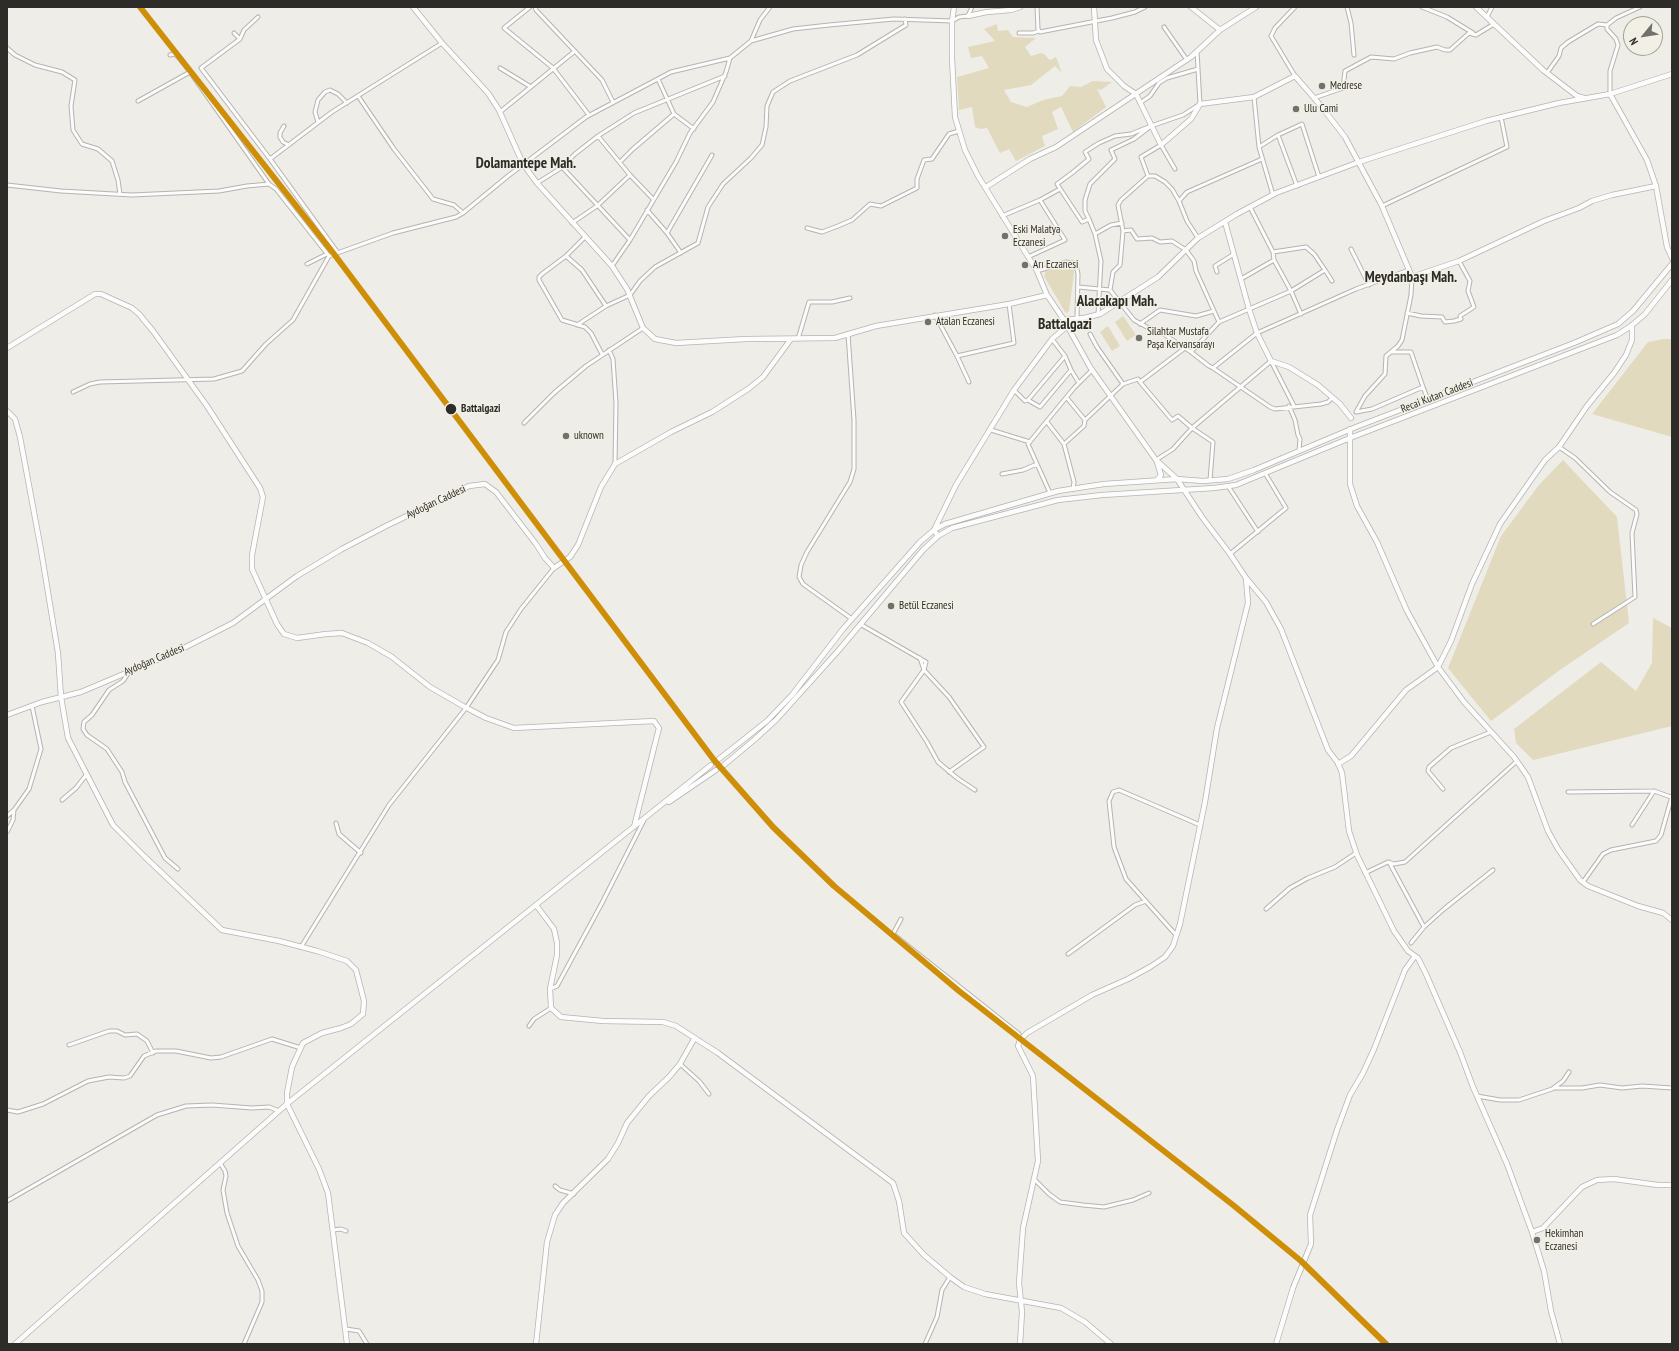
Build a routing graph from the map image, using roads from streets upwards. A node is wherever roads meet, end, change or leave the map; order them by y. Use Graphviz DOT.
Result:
graph roads {
  1 [pos="413,7"];
  2 [pos="530,7"];
  3 [pos="535,7"];
  4 [pos="770,7"];
  5 [pos="954,7"];
  6 [pos="972,7"];
  7 [pos="1020,7"];
  8 [pos="1037,7"];
  9 [pos="1094,7"];
  10 [pos="1145,7"];
  11 [pos="1191,7"];
  12 [pos="1256,7"];
  13 [pos="1295,7"];
  14 [pos="1347,7"];
  15 [pos="1422,7"];
  16 [pos="1476,7"];
  17 [pos="1492,7"];
  18 [pos="1638,7"];
  19 [pos="968,16"];
  20 [pos="258,17"];
  21 [pos="1487,17"];
  22 [pos="905,19"];
  23 [pos="1095,20"];
  24 [pos="952,21"];
  25 [pos="1494,24"];
  26 [pos="1607,25"];
  27 [pos="1164,27"];
  28 [pos="1220,30"];
  29 [pos="1039,31"];
  30 [pos="234,33"];
  31 [pos="1019,33"];
  32 [pos="1476,35"];
  33 [pos="240,39"];
  34 [pos="751,40"];
  35 [pos="442,43"];
  36 [pos="7,48"];
  37 [pos="575,51"];
  38 [pos="1197,51"];
  39 [pos="170,55"];
  40 [pos="1354,55"];
  41 [pos="730,58"];
  42 [pos="1187,60"];
  43 [pos="500,68"];
  44 [pos="553,68"];
  45 [pos="1198,69"];
  46 [pos="190,72"];
  47 [pos="1547,74"];
  48 [pos="1672,74"];
  49 [pos="725,76"];
  50 [pos="1295,76"];
  51 [pos="658,79"];
  52 [pos="531,87"];
  53 [pos="1136,94"];
  54 [pos="1610,94"];
  55 [pos="358,96"];
  56 [pos="1254,97"];
  57 [pos="1314,98"];
  58 [pos="1586,99"];
  59 [pos="669,100"];
  60 [pos="138,101"];
  61 [pos="613,102"];
  62 [pos="1140,102"];
  63 [pos="347,103"];
  64 [pos="1200,104"];
  65 [pos="500,112"];
  66 [pos="674,114"];
  67 [pos="589,115"];
  68 [pos="1501,117"];
  69 [pos="318,122"];
  70 [pos="284,126"];
  71 [pos="1151,126"];
  72 [pos="694,129"];
  73 [pos="959,131"];
  74 [pos="1278,135"];
  75 [pos="598,136"];
  76 [pos="1161,144"];
  77 [pos="288,145"];
  78 [pos="1259,147"];
  79 [pos="712,155"];
  80 [pos="270,159"];
  81 [pos="1262,159"];
  82 [pos="620,162"];
  83 [pos="1359,162"];
  84 [pos="523,164"];
  85 [pos="562,167"];
  86 [pos="1175,169"];
  87 [pos="630,175"];
  88 [pos="1148,176"];
  89 [pos="1319,177"];
  90 [pos="537,183"];
  91 [pos="269,184"];
  92 [pos="7,185"];
  93 [pos="986,186"];
  94 [pos="1297,186"];
  95 [pos="1656,186"];
  96 [pos="1060,189"];
  97 [pos="120,194"];
  98 [pos="1273,195"];
  99 [pos="653,199"];
  100 [pos="1040,200"];
  101 [pos="1179,201"];
  102 [pos="597,206"];
  103 [pos="1382,206"];
  104 [pos="1250,207"];
  105 [pos="647,210"];
  106 [pos="463,213"];
  107 [pos="1002,216"];
  108 [pos="1089,219"];
  109 [pos="1225,222"];
  110 [pos="572,223"];
  111 [pos="1122,223"];
  112 [pos="807,228"];
  113 [pos="1123,231"];
  114 [pos="667,233"];
  115 [pos="1095,234"];
  116 [pos="585,237"];
  117 [pos="1198,238"];
  118 [pos="630,240"];
  119 [pos="1352,249"];
  120 [pos="1186,250"];
  121 [pos="1273,252"];
  122 [pos="338,253"];
  123 [pos="681,253"];
  124 [pos="1234,254"];
  125 [pos="328,255"];
  126 [pos="566,256"];
  127 [pos="1028,257"];
  128 [pos="1672,258"];
  129 [pos="1274,260"];
  130 [pos="1459,261"];
  131 [pos="306,264"];
  132 [pos="1672,264"];
  133 [pos="612,266"];
  134 [pos="1325,270"];
  135 [pos="1409,270"];
  136 [pos="1036,271"];
  137 [pos="1217,272"];
  138 [pos="1412,277"];
  139 [pos="1241,279"];
  140 [pos="1672,280"];
  141 [pos="1332,281"];
  142 [pos="1369,285"];
  143 [pos="1078,287"];
  144 [pos="1100,289"];
  145 [pos="1110,290"];
  146 [pos="1290,290"];
  147 [pos="630,295"];
  148 [pos="1047,295"];
  149 [pos="850,298"];
  150 [pos="1119,302"];
  151 [pos="1010,304"];
  152 [pos="606,306"];
  153 [pos="1249,310"];
  154 [pos="1214,311"];
  155 [pos="1407,313"];
  156 [pos="1301,314"];
  157 [pos="935,315"];
  158 [pos="1098,315"];
  159 [pos="1077,318"];
  160 [pos="1064,320"];
  161 [pos="1219,322"];
  162 [pos="1140,324"];
  163 [pos="577,325"];
  164 [pos="1632,325"];
  165 [pos="643,328"];
  166 [pos="1257,333"];
  167 [pos="848,334"];
  168 [pos="1090,334"];
  169 [pos="791,339"];
  170 [pos="798,339"];
  171 [pos="1052,339"];
  172 [pos="7,348"];
  173 [pos="1185,348"];
  174 [pos="609,350"];
  175 [pos="1191,352"];
  176 [pos="1392,352"];
  177 [pos="602,354"];
  178 [pos="957,356"];
  179 [pos="1065,356"];
  180 [pos="1270,361"];
  181 [pos="1213,368"];
  182 [pos="1071,370"];
  183 [pos="1092,370"];
  184 [pos="188,380"];
  185 [pos="968,382"];
  186 [pos="1140,382"];
  187 [pos="1079,383"];
  188 [pos="1122,384"];
  189 [pos="1241,385"];
  190 [pos="1423,387"];
  191 [pos="1014,390"];
  192 [pos="73,392"];
  193 [pos="1111,396"];
  194 [pos="1067,398"];
  195 [pos="1332,398"];
  196 [pos="1028,400"];
  197 [pos="1428,400"];
  198 [pos="1289,406"];
  199 [pos="1294,406"];
  200 [pos="7,411"];
  201 [pos="1356,412"];
  202 [pos="1351,418"];
  203 [pos="1085,420"];
  204 [pos="1047,422"];
  205 [pos="524,423"];
  206 [pos="1356,427"];
  207 [pos="1192,428"];
  208 [pos="1350,429"];
  209 [pos="991,430"];
  210 [pos="1350,438"];
  211 [pos="1030,442"];
  212 [pos="1064,444"];
  213 [pos="1559,447"];
  214 [pos="1299,451"];
  215 [pos="1156,460"];
  216 [pos="615,464"];
  217 [pos="1037,464"];
  218 [pos="1265,473"];
  219 [pos="1002,474"];
  220 [pos="1177,479"];
  221 [pos="1157,480"];
  222 [pos="1210,480"];
  223 [pos="1228,486"];
  224 [pos="1072,489"];
  225 [pos="1183,489"];
  226 [pos="1050,493"];
  227 [pos="934,530"];
  228 [pos="1258,532"];
  229 [pos="938,536"];
  230 [pos="1230,554"];
  231 [pos="554,568"];
  232 [pos="1246,578"];
  233 [pos="267,599"];
  234 [pos="852,619"];
  235 [pos="860,624"];
  236 [pos="1594,624"];
  237 [pos="1438,667"];
  238 [pos="130,670"];
  239 [pos="924,670"];
  240 [pos="61,697"];
  241 [pos="32,706"];
  242 [pos="466,708"];
  243 [pos="7,715"];
  244 [pos="1491,732"];
  245 [pos="719,759"];
  246 [pos="1517,761"];
  247 [pos="1338,764"];
  248 [pos="711,765"];
  249 [pos="724,765"];
  250 [pos="716,770"];
  251 [pos="950,772"];
  252 [pos="87,774"];
  253 [pos="1443,789"];
  254 [pos="975,790"];
  255 [pos="1654,791"];
  256 [pos="1568,792"];
  257 [pos="1671,796"];
  258 [pos="62,800"];
  259 [pos="14,810"];
  260 [pos="7,816"];
  261 [pos="645,818"];
  262 [pos="336,822"];
  263 [pos="1200,825"];
  264 [pos="1632,825"];
  265 [pos="634,827"];
  266 [pos="7,832"];
  267 [pos="361,852"];
  268 [pos="1356,853"];
  269 [pos="1389,862"];
  270 [pos="178,869"];
  271 [pos="1493,870"];
  272 [pos="1365,873"];
  273 [pos="1583,882"];
  274 [pos="1146,901"];
  275 [pos="536,905"];
  276 [pos="1266,909"];
  277 [pos="901,919"];
  278 [pos="1672,920"];
  279 [pos="1424,928"];
  280 [pos="1176,935"];
  281 [pos="1411,943"];
  282 [pos="301,947"];
  283 [pos="1068,954"];
  284 [pos="1415,956"];
  285 [pos="550,989"];
  286 [pos="551,1008"];
  287 [pos="529,1026"];
  288 [pos="694,1039"];
  289 [pos="1020,1040"];
  290 [pos="69,1045"];
  291 [pos="301,1048"];
  292 [pos="153,1053"];
  293 [pos="680,1064"];
  294 [pos="1569,1072"];
  295 [pos="1555,1088"];
  296 [pos="1672,1088"];
  297 [pos="709,1094"];
  298 [pos="1477,1096"];
  299 [pos="287,1104"];
  300 [pos="7,1110"];
  301 [pos="279,1111"];
  302 [pos="220,1163"];
  303 [pos="1034,1179"];
  304 [pos="1672,1185"];
  305 [pos="555,1186"];
  306 [pos="1149,1193"];
  307 [pos="574,1194"];
  308 [pos="7,1201"];
  309 [pos="333,1230"];
  310 [pos="346,1231"];
  311 [pos="1532,1232"];
  312 [pos="950,1278"];
  313 [pos="1021,1300"];
  314 [pos="346,1329"];
  315 [pos="15,1344"];
  316 [pos="244,1344"];
  317 [pos="347,1344"];
  318 [pos="367,1344"];
  319 [pos="536,1344"];
  320 [pos="925,1344"];
  321 [pos="1020,1344"];
  322 [pos="1111,1344"];
  323 [pos="1276,1344"];
  324 [pos="1560,1344"];
  1 -- 35 [label="street"];
  2 -- 44 [label="street"];
  3 -- 37 [label="street"];
  4 -- 34 [label="street"];
  5 -- 24 [label="street"];
  6 -- 19 [label="street"];
  7 -- 19 [label="street"];
  8 -- 29 [label="street"];
  9 -- 23 [label="street"];
  10 -- 23 [label="street"];
  11 -- 28 [label="street"];
  12 -- 28 [label="street"];
  13 -- 50 [label="street"];
  14 -- 40 [label="street"];
  15 -- 32 [label="street"];
  16 -- 21 [label="street"];
  17 -- 21 [label="street"];
  18 -- 26 [label="street"];
  19 -- 24 [label="street"];
  20 -- 33 [label="street"];
  21 -- 25 [label="street"];
  22 -- 24 [label="street"];
  22 -- 34 [label="street"];
  22 -- 123 [label="street"];
  23 -- 29 [label="street"];
  23 -- 53 [label="street"];
  24 -- 73 [label="street"];
  25 -- 32 [label="street"];
  25 -- 47 [label="street"];
  26 -- 47 [label="street"];
  26 -- 54 [label="street"];
  27 -- 42 [label="street"];
  28 -- 38 [label="street"];
  29 -- 31 [label="street"];
  30 -- 33 [label="street"];
  32 -- 57 [label="street"];
  33 -- 80 [label="street"];
  34 -- 41 [label="street"];
  35 -- 55 [label="street"];
  35 -- 65 [label="street"];
  36 -- 97 [label="street"];
  37 -- 44 [label="street"];
  37 -- 61 [label="street"];
  38 -- 42 [label="street"];
  38 -- 45 [label="street"];
  39 -- 46 [label="street"];
  41 -- 49 [label="street"];
  41 -- 51 [label="street"];
  42 -- 53 [label="street"];
  43 -- 52 [label="street"];
  44 -- 52 [label="street"];
  44 -- 67 [label="street"];
  45 -- 62 [label="street"];
  45 -- 64 [label="street"];
  46 -- 60 [label="street"];
  46 -- 91 [label="street"];
  47 -- 58 [label="street"];
  48 -- 54 [label="street"];
  49 -- 59 [label="street"];
  49 -- 72 [label="street"];
  50 -- 56 [label="street"];
  50 -- 57 [label="street"];
  51 -- 59 [label="street"];
  51 -- 61 [label="street"];
  52 -- 65 [label="street"];
  53 -- 62 [label="street"];
  53 -- 93 [label="street"];
  54 -- 58 [label="street"];
  54 -- 95 [label="street"];
  55 -- 63 [label="street"];
  55 -- 106 [label="street"];
  56 -- 64 [label="street"];
  56 -- 78 [label="street"];
  57 -- 83 [label="street"];
  58 -- 68 [label="street"];
  59 -- 66 [label="street"];
  59 -- 75 [label="street"];
  61 -- 67 [label="street"];
  62 -- 71 [label="street"];
  63 -- 69 [label="street"];
  63 -- 69 [label="street"];
  64 -- 71 [label="street"];
  64 -- 76 [label="street"];
  65 -- 84 [label="street"];
  66 -- 72 [label="street"];
  66 -- 82 [label="street"];
  67 -- 84 [label="street"];
  68 -- 83 [label="street"];
  68 -- 103 [label="street"];
  69 -- 77 [label="street"];
  70 -- 77 [label="street"];
  71 -- 76 [label="street"];
  71 -- 96 [label="street"];
  71 -- 108 [label="street"];
  72 -- 99 [label="street"];
  73 -- 93 [label="street"];
  73 -- 112 [label="street"];
  74 -- 78 [label="street"];
  74 -- 89 [label="street"];
  74 -- 94 [label="street"];
  75 -- 82 [label="street"];
  75 -- 85 [label="street"];
  76 -- 86 [label="street"];
  76 -- 88 [label="street"];
  77 -- 80 [label="street"];
  78 -- 81 [label="street"];
  79 -- 114 [label="street"];
  80 -- 122 [label="street"];
  81 -- 98 [label="street"];
  81 -- 101 [label="street"];
  82 -- 87 [label="street"];
  83 -- 89 [label="street"];
  83 -- 103 [label="street"];
  84 -- 90 [label="street"];
  84 -- 106 [label="street"];
  85 -- 90 [label="street"];
  85 -- 102 [label="street"];
  87 -- 99 [label="street"];
  87 -- 102 [label="street"];
  88 -- 101 [label="street"];
  88 -- 111 [label="street"];
  89 -- 94 [label="street"];
  90 -- 110 [label="street"];
  91 -- 97 [label="street"];
  91 -- 125 [label="street"];
  92 -- 97 [label="street"];
  93 -- 107 [label="street"];
  94 -- 98 [label="street"];
  95 -- 128 [label="street"];
  95 -- 130 [label="street"];
  96 -- 100 [label="street"];
  96 -- 108 [label="street"];
  98 -- 104 [label="street"];
  99 -- 105 [label="street"];
  100 -- 107 [label="street"];
  100 -- 127 [label="street"];
  101 -- 117 [label="street"];
  102 -- 110 [label="street"];
  102 -- 118 [label="street"];
  103 -- 135 [label="street"];
  104 -- 109 [label="street"];
  104 -- 121 [label="street"];
  105 -- 114 [label="street"];
  105 -- 118 [label="street"];
  106 -- 122 [label="street"];
  107 -- 127 [label="street"];
  108 -- 115 [label="street"];
  109 -- 117 [label="street"];
  109 -- 124 [label="street"];
  110 -- 116 [label="street"];
  111 -- 113 [label="street"];
  111 -- 115 [label="street"];
  113 -- 120 [label="street"];
  113 -- 145 [label="street"];
  114 -- 123 [label="street"];
  115 -- 144 [label="street"];
  116 -- 126 [label="street"];
  116 -- 133 [label="street"];
  117 -- 120 [label="street"];
  118 -- 133 [label="street"];
  119 -- 142 [label="street"];
  120 -- 150 [label="street"];
  120 -- 154 [label="street"];
  121 -- 129 [label="street"];
  121 -- 134 [label="street"];
  122 -- 125 [label="street"];
  123 -- 147 [label="street"];
  124 -- 137 [label="street"];
  124 -- 139 [label="street"];
  125 -- 131 [label="street"];
  125 -- 184 [label="street"];
  126 -- 152 [label="street"];
  126 -- 163 [label="street"];
  127 -- 136 [label="street"];
  129 -- 139 [label="street"];
  129 -- 146 [label="street"];
  130 -- 138 [label="street"];
  130 -- 155 [label="street"];
  132 -- 197 [label="street, Recai Kutan Caddesi"];
  133 -- 147 [label="street"];
  134 -- 141 [label="street"];
  134 -- 146 [label="street"];
  135 -- 138 [label="street"];
  135 -- 142 [label="street"];
  136 -- 143 [label="street"];
  136 -- 148 [label="street"];
  138 -- 155 [label="street"];
  139 -- 153 [label="street"];
  140 -- 164 [label="street, Recai Kutan Caddesi"];
  142 -- 156 [label="street"];
  143 -- 144 [label="street"];
  143 -- 159 [label="street"];
  144 -- 145 [label="street"];
  144 -- 158 [label="street"];
  145 -- 150 [label="street"];
  146 -- 153 [label="street"];
  146 -- 156 [label="street"];
  147 -- 152 [label="street"];
  147 -- 165 [label="street"];
  148 -- 151 [label="street"];
  148 -- 160 [label="street"];
  149 -- 170 [label="street"];
  150 -- 158 [label="street"];
  150 -- 162 [label="street"];
  151 -- 157 [label="street"];
  151 -- 178 [label="street"];
  152 -- 163 [label="street"];
  153 -- 161 [label="street"];
  153 -- 166 [label="street"];
  154 -- 161 [label="street"];
  154 -- 162 [label="street"];
  155 -- 176 [label="street"];
  156 -- 166 [label="street"];
  157 -- 167 [label="street"];
  157 -- 178 [label="street"];
  158 -- 159 [label="street"];
  159 -- 160 [label="street"];
  160 -- 171 [label="street"];
  160 -- 183 [label="street"];
  161 -- 175 [label="street"];
  162 -- 173 [label="street"];
  163 -- 177 [label="street"];
  164 -- 210 [label="street, Recai Kutan Caddesi"];
  164 -- 213 [label="street"];
  165 -- 169 [label="street"];
  165 -- 174 [label="street"];
  166 -- 180 [label="street"];
  166 -- 181 [label="street"];
  167 -- 170 [label="street"];
  167 -- 234 [label="street"];
  168 -- 188 [label="street"];
  169 -- 170 [label="street"];
  169 -- 216 [label="street"];
  171 -- 179 [label="street"];
  171 -- 191 [label="street"];
  172 -- 184 [label="street"];
  173 -- 175 [label="street"];
  173 -- 186 [label="street"];
  174 -- 177 [label="street"];
  174 -- 216 [label="street"];
  175 -- 181 [label="street"];
  176 -- 190 [label="street"];
  176 -- 201 [label="street"];
  177 -- 205 [label="street"];
  178 -- 185 [label="street"];
  179 -- 182 [label="street"];
  179 -- 196 [label="street"];
  180 -- 189 [label="street"];
  180 -- 195 [label="street"];
  180 -- 199 [label="street"];
  181 -- 189 [label="street"];
  182 -- 187 [label="street"];
  182 -- 196 [label="street"];
  183 -- 187 [label="street"];
  183 -- 193 [label="street"];
  184 -- 192 [label="street"];
  184 -- 233 [label="street"];
  186 -- 188 [label="street"];
  186 -- 207 [label="street"];
  187 -- 194 [label="street"];
  188 -- 193 [label="street"];
  189 -- 198 [label="street"];
  189 -- 207 [label="street"];
  190 -- 197 [label="street"];
  190 -- 201 [label="street"];
  191 -- 196 [label="street"];
  191 -- 209 [label="street"];
  193 -- 203 [label="street"];
  193 -- 215 [label="street"];
  194 -- 203 [label="street"];
  194 -- 204 [label="street"];
  195 -- 199 [label="street"];
  195 -- 202 [label="street"];
  197 -- 206 [label="street, Recai Kutan Caddesi"];
  198 -- 199 [label="street"];
  198 -- 214 [label="street"];
  200 -- 240 [label="street"];
  201 -- 202 [label="street"];
  202 -- 206 [label="street"];
  203 -- 212 [label="street"];
  204 -- 211 [label="street"];
  204 -- 212 [label="street"];
  206 -- 208 [label="street, Recai Kutan Caddesi"];
  207 -- 215 [label="street"];
  207 -- 222 [label="street"];
  208 -- 210 [label="street"];
  208 -- 214 [label="street, Recai Kutan Caddesi"];
  209 -- 211 [label="street"];
  209 -- 227 [label="street"];
  210 -- 218 [label="street, Recai Kutan Caddesi"];
  210 -- 237 [label="street"];
  211 -- 217 [label="street"];
  212 -- 224 [label="street"];
  213 -- 236 [label="street"];
  213 -- 237 [label="street"];
  214 -- 222 [label="street, Recai Kutan Caddesi"];
  215 -- 220 [label="street"];
  215 -- 221 [label="street"];
  216 -- 231 [label="street"];
  217 -- 219 [label="street"];
  217 -- 226 [label="street"];
  218 -- 223 [label="street, Recai Kutan Caddesi"];
  218 -- 228 [label="street"];
  220 -- 221 [label="street, Recai Kutan Caddesi"];
  220 -- 222 [label="street, Recai Kutan Caddesi"];
  220 -- 225 [label="street"];
  221 -- 224 [label="street, Recai Kutan Caddesi"];
  223 -- 225 [label="street, Recai Kutan Caddesi"];
  223 -- 228 [label="street"];
  224 -- 226 [label="street, Recai Kutan Caddesi"];
  225 -- 229 [label="street, Recai Kutan Caddesi"];
  225 -- 230 [label="street"];
  226 -- 227 [label="street, Recai Kutan Caddesi"];
  227 -- 229 [label="street"];
  227 -- 234 [label="street"];
  228 -- 230 [label="street"];
  229 -- 235 [label="street, Recai Kutan Caddesi"];
  230 -- 232 [label="street"];
  231 -- 233 [label="street, Aydoğan Caddesi"];
  231 -- 242 [label="street"];
  232 -- 247 [label="street"];
  232 -- 263 [label="street"];
  233 -- 238 [label="street, Aydoğan Caddesi"];
  233 -- 242 [label="street"];
  234 -- 245 [label="street"];
  235 -- 239 [label="street"];
  235 -- 249 [label="street, Recai Kutan Caddesi"];
  237 -- 244 [label="street"];
  237 -- 247 [label="street"];
  238 -- 240 [label="street, Aydoğan Caddesi"];
  238 -- 270 [label="street"];
  239 -- 251 [label="street"];
  239 -- 251 [label="street"];
  240 -- 241 [label="street, Aydoğan Caddesi"];
  240 -- 252 [label="street"];
  241 -- 243 [label="street, Aydoğan Caddesi"];
  241 -- 259 [label="street"];
  242 -- 265 [label="street"];
  242 -- 267 [label="street"];
  244 -- 246 [label="street"];
  244 -- 253 [label="street"];
  246 -- 269 [label="street"];
  246 -- 273 [label="street"];
  247 -- 268 [label="street"];
  248 -- 261 [label="street"];
  250 -- 261 [label="street"];
  251 -- 254 [label="street"];
  252 -- 258 [label="street"];
  252 -- 282 [label="street"];
  255 -- 256 [label="street"];
  255 -- 257 [label="street"];
  255 -- 264 [label="street"];
  257 -- 273 [label="street"];
  259 -- 260 [label="street"];
  259 -- 266 [label="street"];
  261 -- 265 [label="street"];
  261 -- 285 [label="street"];
  262 -- 267 [label="street"];
  263 -- 274 [label="street"];
  263 -- 280 [label="street"];
  265 -- 275 [label="street"];
  267 -- 282 [label="street"];
  268 -- 272 [label="street"];
  268 -- 276 [label="street"];
  269 -- 272 [label="street"];
  269 -- 279 [label="street"];
  271 -- 279 [label="street"];
  272 -- 284 [label="street"];
  273 -- 278 [label="street"];
  274 -- 280 [label="street"];
  274 -- 283 [label="street"];
  275 -- 285 [label="street"];
  275 -- 299 [label="street"];
  277 -- 289 [label="street"];
  279 -- 281 [label="street"];
  280 -- 289 [label="street"];
  282 -- 291 [label="street"];
  284 -- 298 [label="street"];
  284 -- 323 [label="street"];
  285 -- 286 [label="street"];
  286 -- 287 [label="street"];
  286 -- 288 [label="street"];
  288 -- 293 [label="street"];
  288 -- 312 [label="street"];
  289 -- 303 [label="street"];
  290 -- 292 [label="street"];
  291 -- 292 [label="street"];
  291 -- 299 [label="street"];
  292 -- 300 [label="street"];
  293 -- 297 [label="street"];
  293 -- 307 [label="street"];
  294 -- 295 [label="street"];
  295 -- 296 [label="street"];
  295 -- 298 [label="street"];
  298 -- 311 [label="street"];
  299 -- 301 [label="street"];
  299 -- 309 [label="street"];
  301 -- 302 [label="street"];
  301 -- 308 [label="street"];
  302 -- 315 [label="street"];
  302 -- 316 [label="street"];
  303 -- 306 [label="street"];
  303 -- 313 [label="street"];
  304 -- 311 [label="street"];
  305 -- 307 [label="street"];
  307 -- 319 [label="street"];
  309 -- 310 [label="street"];
  309 -- 314 [label="street"];
  311 -- 324 [label="street"];
  312 -- 313 [label="street"];
  312 -- 320 [label="street"];
  313 -- 321 [label="street"];
  313 -- 322 [label="street"];
  314 -- 317 [label="street"];
  314 -- 318 [label="street"];
}
